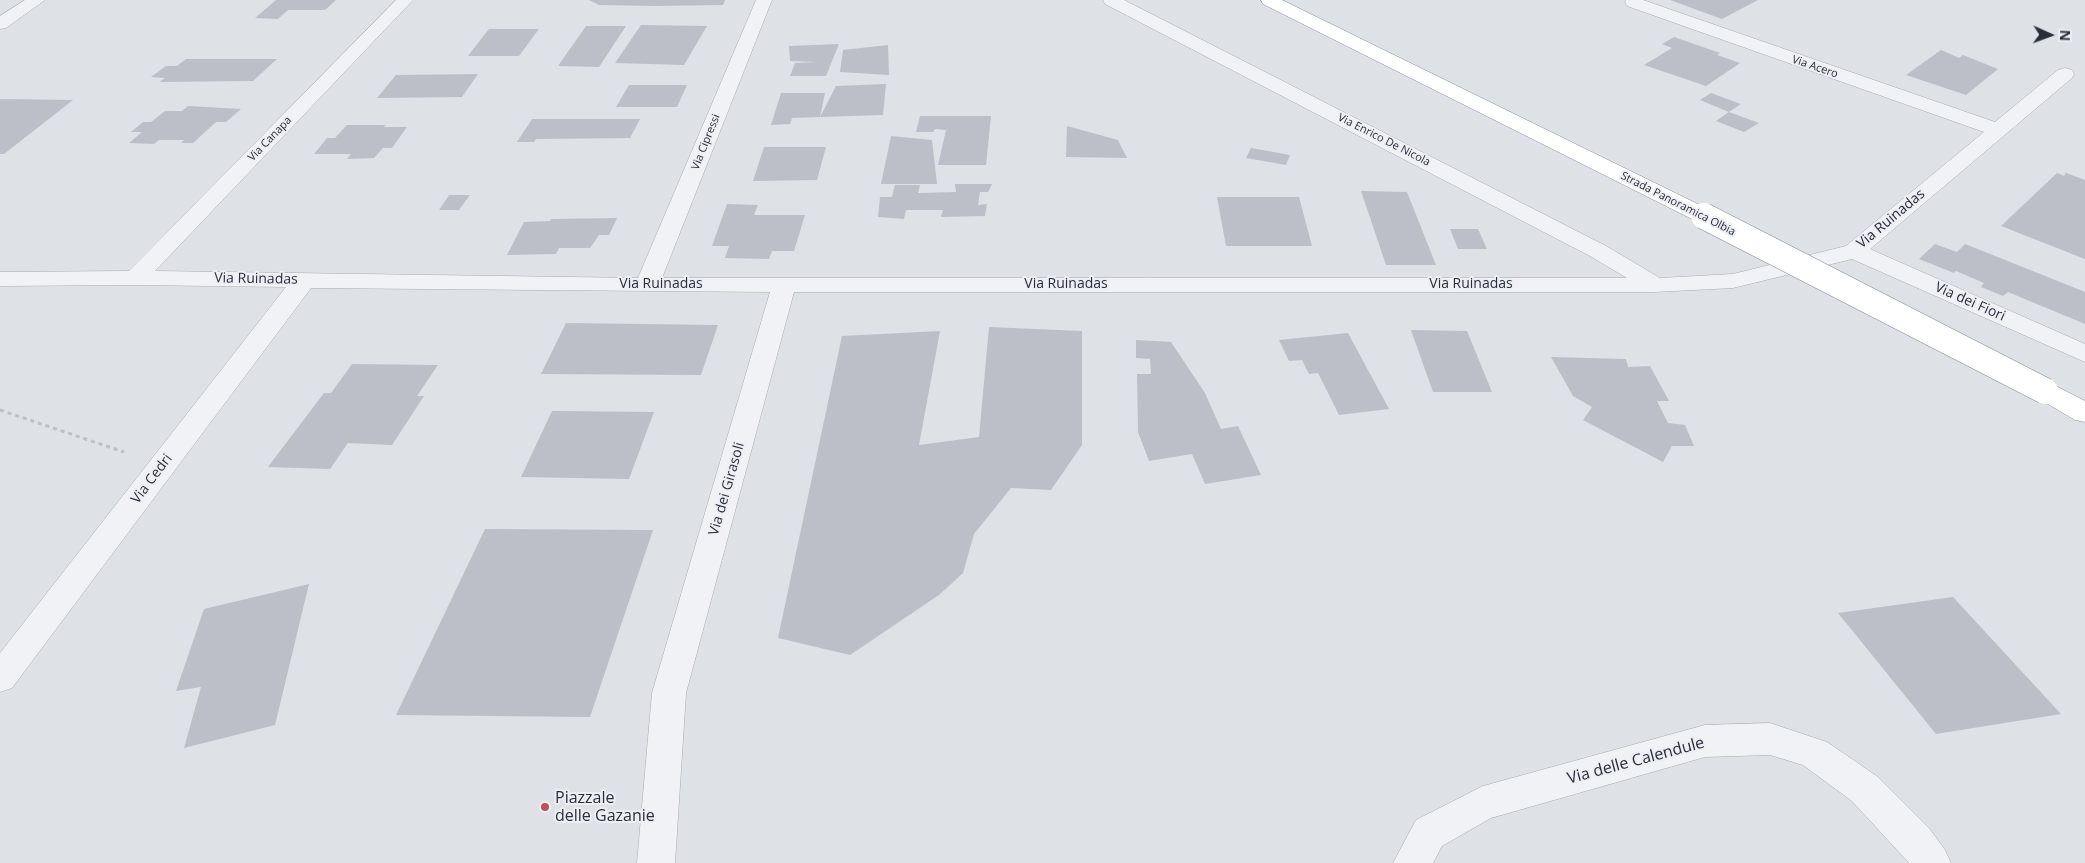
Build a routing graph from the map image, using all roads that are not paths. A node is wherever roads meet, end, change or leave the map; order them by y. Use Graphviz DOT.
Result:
graph roads {
  1 [pos="37,0"];
  2 [pos="405,0"];
  3 [pos="764,0"];
  4 [pos="1111,0"];
  5 [pos="1269,0"];
  6 [pos="1633,2"];
  7 [pos="0,24"];
  8 [pos="2065,74"];
  9 [pos="1998,130"];
  10 [pos="1854,251"];
  11 [pos="135,278"];
  12 [pos="0,279"];
  13 [pos="304,280"];
  14 [pos="784,284"];
  15 [pos="1654,284"];
  16 [pos="647,285"];
  17 [pos="2085,354"];
  18 [pos="2085,413"];
  19 [pos="0,678"];
  20 [pos="656,863"];
  21 [pos="1412,863"];
  22 [pos="1932,863"];
  1 -- 7 [label="street"];
  2 -- 11 [label="street, Via Canapa"];
  3 -- 16 [label="street, Via Cipressi"];
  4 -- 15 [label="street, Via Enrico De Nicola"];
  5 -- 18 [label="highway, Strada Panoramica Olbia, bridge"];
  6 -- 9 [label="street, Via Acero"];
  8 -- 9 [label="street, Via Ruinadas"];
  9 -- 10 [label="street, Via Ruinadas"];
  10 -- 15 [label="street, Via Ruinadas"];
  10 -- 17 [label="street, Via dei Fiori"];
  11 -- 12 [label="street, Via Ruinadas"];
  11 -- 13 [label="street, Via Ruinadas"];
  13 -- 16 [label="street, Via Ruinadas"];
  13 -- 19 [label="street, Via Cedri"];
  14 -- 15 [label="street, Via Ruinadas"];
  14 -- 16 [label="street, Via Ruinadas"];
  14 -- 20 [label="street, Via dei Girasoli"];
  21 -- 22 [label="street, Via delle Calendule"];
}
